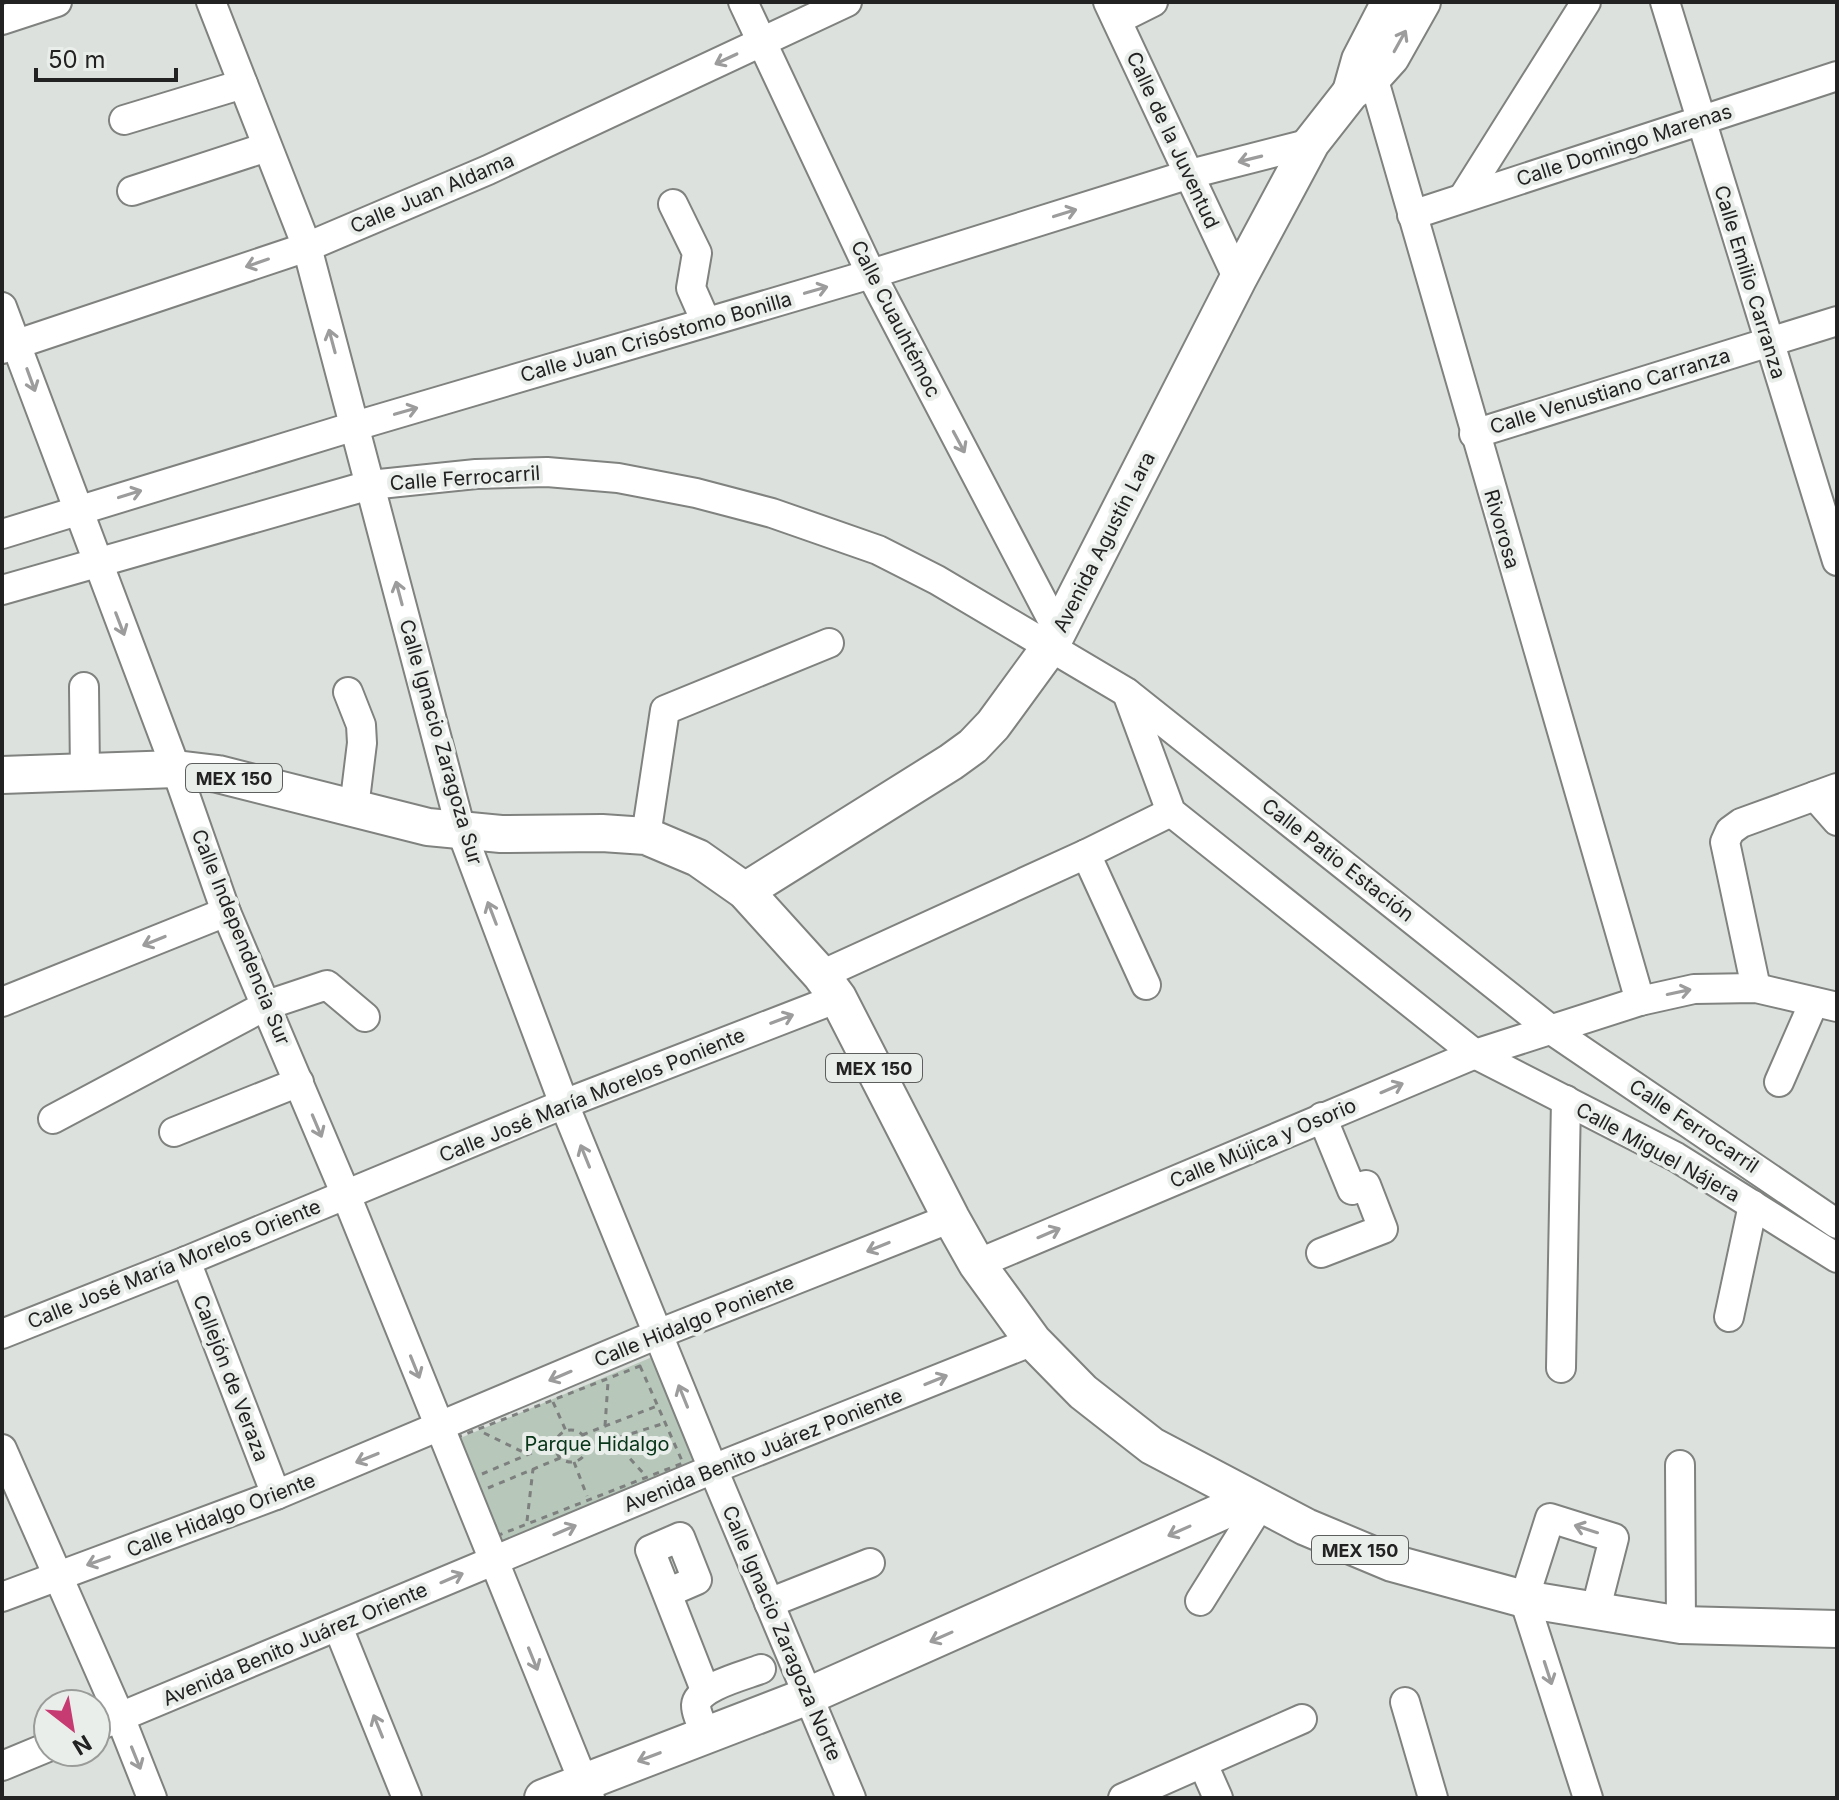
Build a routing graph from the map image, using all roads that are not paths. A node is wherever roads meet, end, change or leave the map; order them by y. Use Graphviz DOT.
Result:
graph roads {
  1 [pos="57,2"];
  2 [pos="211,2"];
  3 [pos="743,2"];
  4 [pos="847,2"];
  5 [pos="1153,2"];
  6 [pos="1586,2"];
  7 [pos="1665,2"];
  8 [pos="1396,3"];
  9 [pos="1112,11"];
  10 [pos="2,20"];
  11 [pos="762,43"];
  12 [pos="1361,76"];
  13 [pos="1837,76"];
  14 [pos="243,84"];
  15 [pos="124,120"];
  16 [pos="1701,121"];
  17 [pos="1311,143"];
  18 [pos="267,147"];
  19 [pos="1190,174"];
  20 [pos="132,191"];
  21 [pos="1464,196"];
  22 [pos="673,204"];
  23 [pos="1412,215"];
  24 [pos="307,247"];
  25 [pos="871,274"];
  26 [pos="1238,279"];
  27 [pos="2,307"];
  28 [pos="1837,321"];
  29 [pos="706,322"];
  30 [pos="1768,342"];
  31 [pos="10,346"];
  32 [pos="355,426"];
  33 [pos="1474,434"];
  34 [pos="370,485"];
  35 [pos="78,510"];
  36 [pos="2,534"];
  37 [pos="1837,561"];
  38 [pos="97,562"];
  39 [pos="2,590"];
  40 [pos="1054,639"];
  41 [pos="829,643"];
  42 [pos="84,687"];
  43 [pos="348,692"];
  44 [pos="1126,692"];
  45 [pos="176,769"];
  46 [pos="85,773"];
  47 [pos="2,775"];
  48 [pos="1826,792"];
  49 [pos="354,808"];
  50 [pos="1171,812"];
  51 [pos="1837,821"];
  52 [pos="461,830"];
  53 [pos="646,836"];
  54 [pos="1086,854"];
  55 [pos="745,891"];
  56 [pos="226,912"];
  57 [pos="1146,985"];
  58 [pos="830,986"];
  59 [pos="1756,988"];
  60 [pos="1640,1001"];
  61 [pos="2,1002"];
  62 [pos="1825,1004"];
  63 [pos="267,1005"];
  64 [pos="365,1017"];
  65 [pos="1550,1029"];
  66 [pos="1475,1054"];
  67 [pos="299,1082"];
  68 [pos="1779,1082"];
  69 [pos="1566,1100"];
  70 [pos="564,1104"];
  71 [pos="1322,1117"];
  72 [pos="53,1119"];
  73 [pos="174,1132"];
  74 [pos="346,1195"];
  75 [pos="1753,1205"];
  76 [pos="951,1218"];
  77 [pos="1837,1224"];
  78 [pos="1321,1253"];
  79 [pos="1837,1258"];
  80 [pos="186,1261"];
  81 [pos="977,1264"];
  82 [pos="1729,1317"];
  83 [pos="2,1334"];
  84 [pos="658,1334"];
  85 [pos="1033,1341"];
  86 [pos="1561,1368"];
  87 [pos="439,1428"];
  88 [pos="2,1449"];
  89 [pos="1680,1465"];
  90 [pos="713,1469"];
  91 [pos="276,1495"];
  92 [pos="1255,1502"];
  93 [pos="493,1561"];
  94 [pos="870,1563"];
  95 [pos="56,1577"];
  96 [pos="667,1593"];
  97 [pos="2,1597"];
  98 [pos="1524,1599"];
  99 [pos="1200,1601"];
  100 [pos="769,1603"];
  101 [pos="1595,1612"];
  102 [pos="1681,1625"];
  103 [pos="338,1627"];
  104 [pos="1837,1629"];
  105 [pos="761,1669"];
  106 [pos="96,1688"];
  107 [pos="705,1690"];
  108 [pos="808,1696"];
  109 [pos="1405,1702"];
  110 [pos="1302,1719"];
  111 [pos="112,1720"];
  112 [pos="112,1729"];
  113 [pos="707,1735"];
  114 [pos="32,1754"];
  115 [pos="1203,1764"];
  116 [pos="2,1766"];
  117 [pos="586,1790"];
  118 [pos="152,1798"];
  119 [pos="407,1798"];
  120 [pos="543,1798"];
  121 [pos="851,1798"];
  122 [pos="1123,1798"];
  123 [pos="1218,1798"];
  124 [pos="1433,1798"];
  125 [pos="1588,1798"];
  1 -- 10 [label="street"];
  2 -- 14 [label="street, Calle Ignacio Zaragoza Sur"];
  3 -- 11 [label="street, Calle Cuauhtémoc"];
  4 -- 11 [label="street, Calle Juan Aldama"];
  5 -- 9 [label="street"];
  6 -- 21 [label="street"];
  7 -- 16 [label="street, Calle Emilio Carranza"];
  8 -- 12 [label="main road, Avenida Agustín Lara"];
  9 -- 19 [label="street, Calle de la Juventud"];
  11 -- 24 [label="street, Calle Juan Aldama, one-way"];
  11 -- 25 [label="street, Calle Cuauhtémoc"];
  12 -- 17 [label="main road, Avenida Agustín Lara"];
  12 -- 23 [label="street, Rivorosa"];
  13 -- 16 [label="street, Calle Domingo Marenas"];
  14 -- 15 [label="street"];
  14 -- 18 [label="street, Calle Ignacio Zaragoza Sur"];
  16 -- 21 [label="street, Calle Domingo Marenas"];
  16 -- 30 [label="street, Calle Emilio Carranza"];
  17 -- 19 [label="street, Calle Juan Crisóstomo Bonilla, one-way"];
  17 -- 26 [label="main road, Avenida Agustín Lara"];
  18 -- 20 [label="street"];
  18 -- 24 [label="street, Calle Ignacio Zaragoza Sur"];
  25 -- 19 [label="street, Calle Juan Crisóstomo Bonilla, one-way"];
  19 -- 26 [label="street, Calle de la Juventud"];
  21 -- 23 [label="street, Calle Domingo Marenas"];
  22 -- 29 [label="street"];
  23 -- 33 [label="street, Rivorosa"];
  24 -- 31 [label="street, Calle Juan Aldama, one-way"];
  32 -- 24 [label="street, Calle Ignacio Zaragoza Sur, one-way"];
  29 -- 25 [label="street, Calle Juan Crisóstomo Bonilla, one-way"];
  25 -- 40 [label="street, Calle Cuauhtémoc, one-way"];
  26 -- 40 [label="main road, Avenida Agustín Lara"];
  27 -- 31 [label="street, Calle Independencia Sur"];
  28 -- 30 [label="street, Calle Venustiano Carranza"];
  32 -- 29 [label="street, Calle Juan Crisóstomo Bonilla, one-way"];
  30 -- 33 [label="street, Calle Venustiano Carranza"];
  30 -- 37 [label="street, Calle Emilio Carranza"];
  31 -- 35 [label="street, Calle Independencia Sur, one-way"];
  32 -- 34 [label="street, Calle Ignacio Zaragoza Sur"];
  35 -- 32 [label="street, Calle Juan Crisóstomo Bonilla, one-way"];
  33 -- 60 [label="street, Rivorosa"];
  34 -- 38 [label="street, Calle Ferrocarril"];
  34 -- 40 [label="street, Calle Ferrocarril"];
  52 -- 34 [label="street, Calle Ignacio Zaragoza Sur, one-way"];
  35 -- 36 [label="street, Calle Juan Crisóstomo Bonilla"];
  35 -- 38 [label="street, Calle Independencia Sur"];
  38 -- 39 [label="street, Calle Ferrocarril"];
  38 -- 45 [label="street, Calle Independencia Sur, one-way"];
  40 -- 44 [label="street, Calle Patio Estación"];
  40 -- 55 [label="main road, Avenida Agustín Lara"];
  41 -- 53 [label="street"];
  42 -- 46 [label="street"];
  43 -- 49 [label="street"];
  44 -- 50 [label="street"];
  44 -- 65 [label="street, Calle Patio Estación"];
  45 -- 46 [label="main road, MEX 150"];
  45 -- 49 [label="main road, MEX 150"];
  45 -- 56 [label="street, Calle Independencia Sur"];
  46 -- 47 [label="main road, MEX 150"];
  48 -- 51 [label="street"];
  48 -- 59 [label="street"];
  49 -- 52 [label="main road, MEX 150"];
  50 -- 54 [label="street, Calle José María Morelos Poniente"];
  50 -- 66 [label="street"];
  52 -- 53 [label="main road, MEX 150"];
  70 -- 52 [label="street, Calle Ignacio Zaragoza Sur, one-way"];
  53 -- 55 [label="main road, MEX 150"];
  54 -- 57 [label="street"];
  54 -- 58 [label="street, Calle José María Morelos Poniente"];
  55 -- 58 [label="main road, MEX 150"];
  56 -- 61 [label="street, one-way"];
  56 -- 63 [label="street, Calle Independencia Sur"];
  70 -- 58 [label="street, Calle José María Morelos Poniente, one-way"];
  58 -- 76 [label="main road, MEX 150"];
  60 -- 59 [label="street, Calle Mújica y Osorio, one-way"];
  59 -- 62 [label="street, Calle Mújica y Osorio"];
  60 -- 65 [label="street, Calle Mújica y Osorio"];
  62 -- 68 [label="street"];
  63 -- 64 [label="street"];
  63 -- 67 [label="street, Calle Independencia Sur"];
  63 -- 72 [label="street"];
  65 -- 66 [label="street, Calle Mújica y Osorio"];
  65 -- 77 [label="street, Calle Ferrocarril"];
  66 -- 69 [label="street, Calle Miguel Nájera"];
  71 -- 66 [label="street, Calle Mújica y Osorio, one-way"];
  67 -- 73 [label="street"];
  67 -- 74 [label="street, Calle Independencia Sur, one-way"];
  69 -- 75 [label="street, Calle Miguel Nájera"];
  69 -- 86 [label="street"];
  70 -- 74 [label="street, Calle José María Morelos Poniente"];
  84 -- 70 [label="street, Calle Ignacio Zaragoza Sur, one-way"];
  71 -- 78 [label="street"];
  81 -- 71 [label="street, Calle Mújica y Osorio, one-way"];
  74 -- 80 [label="street, Calle José María Morelos Oriente"];
  74 -- 87 [label="street, Calle Independencia Sur, one-way"];
  75 -- 79 [label="street, Calle Miguel Nájera"];
  75 -- 82 [label="street"];
  76 -- 81 [label="main road, MEX 150"];
  76 -- 84 [label="street, Calle Hidalgo Poniente, one-way"];
  80 -- 83 [label="street, Calle José María Morelos Oriente"];
  80 -- 91 [label="street, Callejón de Veraza"];
  81 -- 85 [label="main road, MEX 150"];
  84 -- 87 [label="street, Calle Hidalgo Poniente, one-way"];
  90 -- 84 [label="street, Calle Ignacio Zaragoza Sur, one-way"];
  90 -- 85 [label="street, Avenida Benito Juárez Poniente, one-way"];
  85 -- 92 [label="main road, MEX 150"];
  87 -- 91 [label="street, Calle Hidalgo Oriente, one-way"];
  87 -- 93 [label="street, Calle Independencia Sur"];
  88 -- 95 [label="street"];
  89 -- 102 [label="street"];
  93 -- 90 [label="street, Avenida Benito Juárez Poniente, one-way"];
  90 -- 100 [label="street, Calle Ignacio Zaragoza Norte"];
  91 -- 95 [label="street, Calle Hidalgo Oriente, one-way"];
  92 -- 98 [label="main road, MEX 150"];
  92 -- 99 [label="street"];
  92 -- 108 [label="main road, one-way"];
  103 -- 93 [label="street, Avenida Benito Juárez Oriente, one-way"];
  93 -- 117 [label="street, Calle Independencia Sur, one-way"];
  94 -- 100 [label="street"];
  95 -- 97 [label="street, Calle Hidalgo Oriente"];
  95 -- 106 [label="street"];
  96 -- 107 [label="street"];
  98 -- 101 [label="main road, MEX 150"];
  101 -- 98 [label="street, one-way"];
  98 -- 125 [label="street, one-way"];
  100 -- 108 [label="street, Calle Ignacio Zaragoza Norte"];
  101 -- 102 [label="main road, MEX 150"];
  102 -- 104 [label="main road, MEX 150"];
  103 -- 111 [label="street, Avenida Benito Juárez Oriente"];
  119 -- 103 [label="street, one-way"];
  105 -- 107 [label="street"];
  107 -- 113 [label="street"];
  108 -- 113 [label="main road"];
  108 -- 121 [label="street, Calle Ignacio Zaragoza Norte"];
  109 -- 124 [label="street"];
  110 -- 115 [label="street"];
  112 -- 118 [label="street, one-way"];
  113 -- 117 [label="main road, one-way"];
  114 -- 116 [label="street"];
  115 -- 122 [label="street"];
  115 -- 123 [label="street"];
  117 -- 120 [label="main road"];
}
